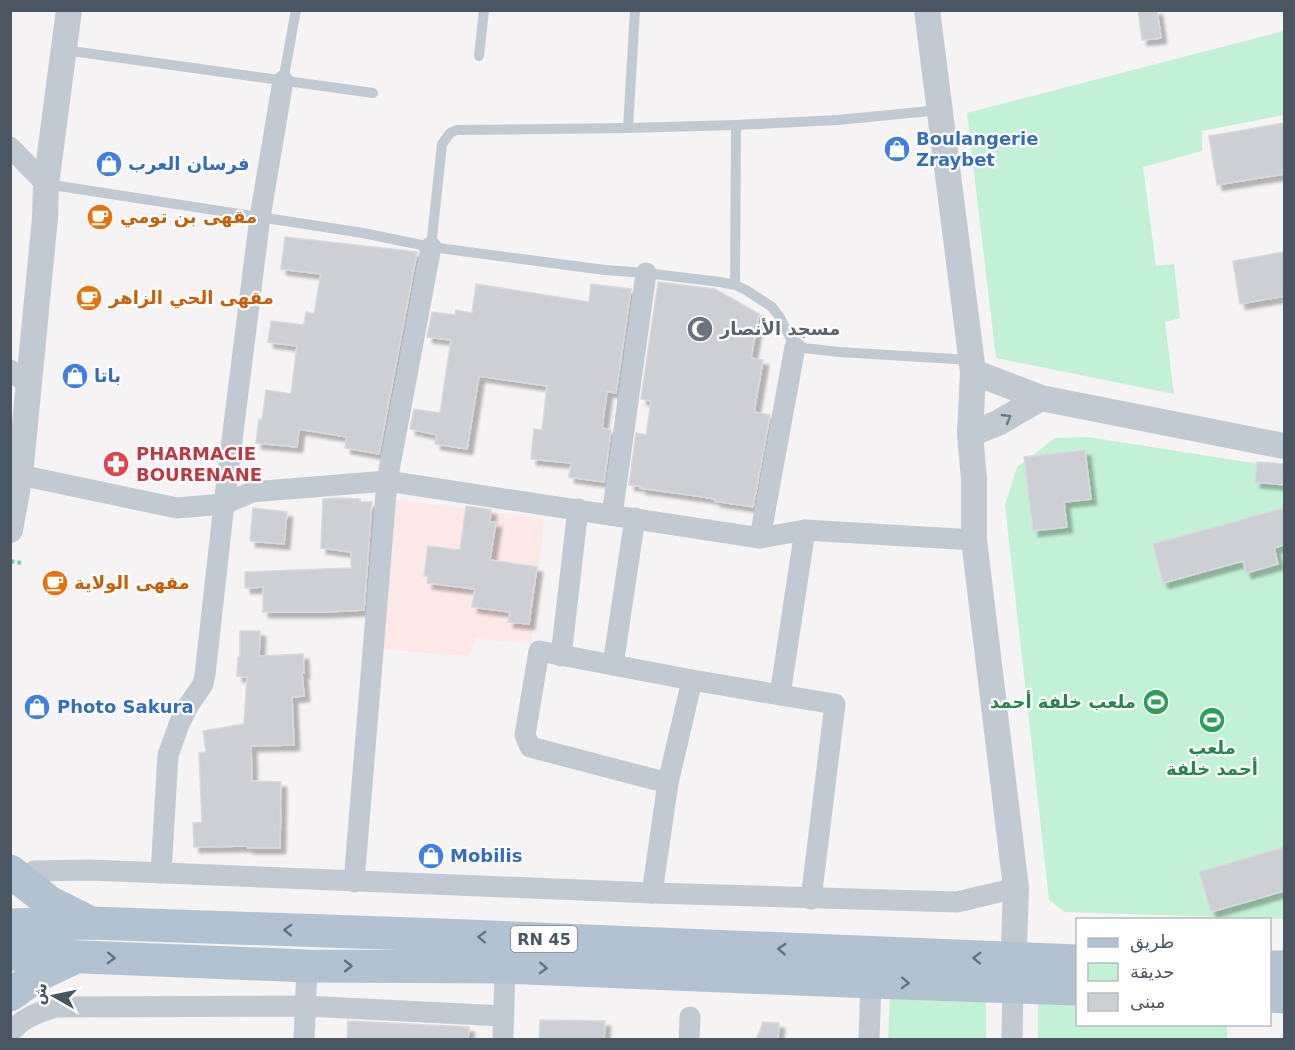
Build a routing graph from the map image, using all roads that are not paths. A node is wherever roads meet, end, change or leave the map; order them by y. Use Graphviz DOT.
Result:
graph roads {
  1 [pos="69,10"];
  2 [pos="296,10"];
  3 [pos="484,10"];
  4 [pos="635,10"];
  5 [pos="927,10"];
  6 [pos="64,50"];
  7 [pos="479,56"];
  8 [pos="283,81"];
  9 [pos="373,93"];
  10 [pos="940,110"];
  11 [pos="736,125"];
  12 [pos="627,128"];
  13 [pos="10,147"];
  14 [pos="46,184"];
  15 [pos="260,217"];
  16 [pos="431,247"];
  17 [pos="646,273"];
  18 [pos="735,285"];
  19 [pos="795,347"];
  20 [pos="972,366"];
  21 [pos="20,378"];
  22 [pos="1041,398"];
  23 [pos="970,434"];
  24 [pos="1284,446"];
  25 [pos="20,475"];
  26 [pos="387,481"];
  27 [pos="224,504"];
  28 [pos="578,509"];
  29 [pos="612,514"];
  30 [pos="635,518"];
  31 [pos="10,530"];
  32 [pos="805,530"];
  33 [pos="760,538"];
  34 [pos="974,540"];
  35 [pos="561,656"];
  36 [pos="613,665"];
  37 [pos="692,680"];
  38 [pos="780,695"];
  39 [pos="668,783"];
  40 [pos="161,873"];
  41 [pos="17,876"];
  42 [pos="354,882"];
  43 [pos="1016,888"];
  44 [pos="652,893"];
  45 [pos="812,899"];
  46 [pos="91,923"];
  47 [pos="10,925"];
  48 [pos="10,954"];
  49 [pos="76,957"];
  50 [pos="1076,961"];
  51 [pos="307,966"];
  52 [pos="506,967"];
  53 [pos="1013,973"];
  54 [pos="871,982"];
  55 [pos="1076,989"];
  56 [pos="10,995"];
  57 [pos="305,1006"];
  58 [pos="503,1016"];
  59 [pos="690,1017"];
  60 [pos="10,1034"];
  61 [pos="304,1040"];
  62 [pos="503,1040"];
  63 [pos="688,1040"];
  64 [pos="869,1040"];
  65 [pos="1012,1040"];
  1 -- 6 [label="street"];
  2 -- 8 [label="lane"];
  3 -- 7 [label="lane"];
  4 -- 12 [label="lane"];
  5 -- 10 [label="street"];
  6 -- 8 [label="lane"];
  6 -- 14 [label="street"];
  8 -- 9 [label="lane"];
  8 -- 15 [label="street"];
  10 -- 11 [label="lane"];
  10 -- 20 [label="street"];
  11 -- 12 [label="lane"];
  11 -- 18 [label="lane"];
  12 -- 16 [label="lane"];
  13 -- 14 [label="street"];
  14 -- 15 [label="lane"];
  14 -- 21 [label="street"];
  15 -- 16 [label="lane"];
  15 -- 27 [label="street"];
  16 -- 17 [label="lane"];
  16 -- 26 [label="street"];
  17 -- 18 [label="lane"];
  17 -- 29 [label="street"];
  18 -- 19 [label="lane"];
  19 -- 20 [label="lane"];
  19 -- 33 [label="street"];
  20 -- 22 [label="street"];
  20 -- 23 [label="street"];
  21 -- 25 [label="street"];
  23 -- 22 [label="street, one-way"];
  22 -- 24 [label="street"];
  23 -- 34 [label="street"];
  25 -- 27 [label="street"];
  25 -- 31 [label="street"];
  26 -- 27 [label="street"];
  26 -- 28 [label="street"];
  26 -- 42 [label="street"];
  27 -- 40 [label="street"];
  28 -- 29 [label="street"];
  28 -- 35 [label="street"];
  29 -- 30 [label="street"];
  30 -- 33 [label="street"];
  30 -- 36 [label="street"];
  32 -- 33 [label="street"];
  32 -- 34 [label="street"];
  32 -- 38 [label="street"];
  34 -- 43 [label="street"];
  35 -- 36 [label="street"];
  35 -- 39 [label="street"];
  36 -- 37 [label="street"];
  37 -- 38 [label="street"];
  37 -- 39 [label="street"];
  38 -- 45 [label="street"];
  39 -- 44 [label="street"];
  40 -- 41 [label="street"];
  40 -- 42 [label="street"];
  41 -- 46 [label="main road"];
  42 -- 44 [label="street"];
  43 -- 45 [label="street"];
  43 -- 53 [label="street"];
  44 -- 45 [label="street"];
  46 -- 47 [label="main road, RN 45"];
  53 -- 46 [label="main road, RN 45, one-way"];
  48 -- 49 [label="main road, RN 45"];
  49 -- 51 [label="main road, RN 45, one-way"];
  49 -- 56 [label="main road"];
  50 -- 53 [label="main road, RN 45"];
  51 -- 52 [label="main road, RN 45, one-way"];
  51 -- 57 [label="street"];
  52 -- 54 [label="main road, RN 45, one-way"];
  52 -- 58 [label="street"];
  54 -- 53 [label="main road, RN 45, one-way"];
  53 -- 55 [label="main road, RN 45"];
  53 -- 65 [label="street"];
  54 -- 64 [label="street"];
  57 -- 58 [label="street"];
  57 -- 60 [label="street"];
  57 -- 61 [label="street"];
  58 -- 62 [label="street"];
  59 -- 63 [label="street"];
}
